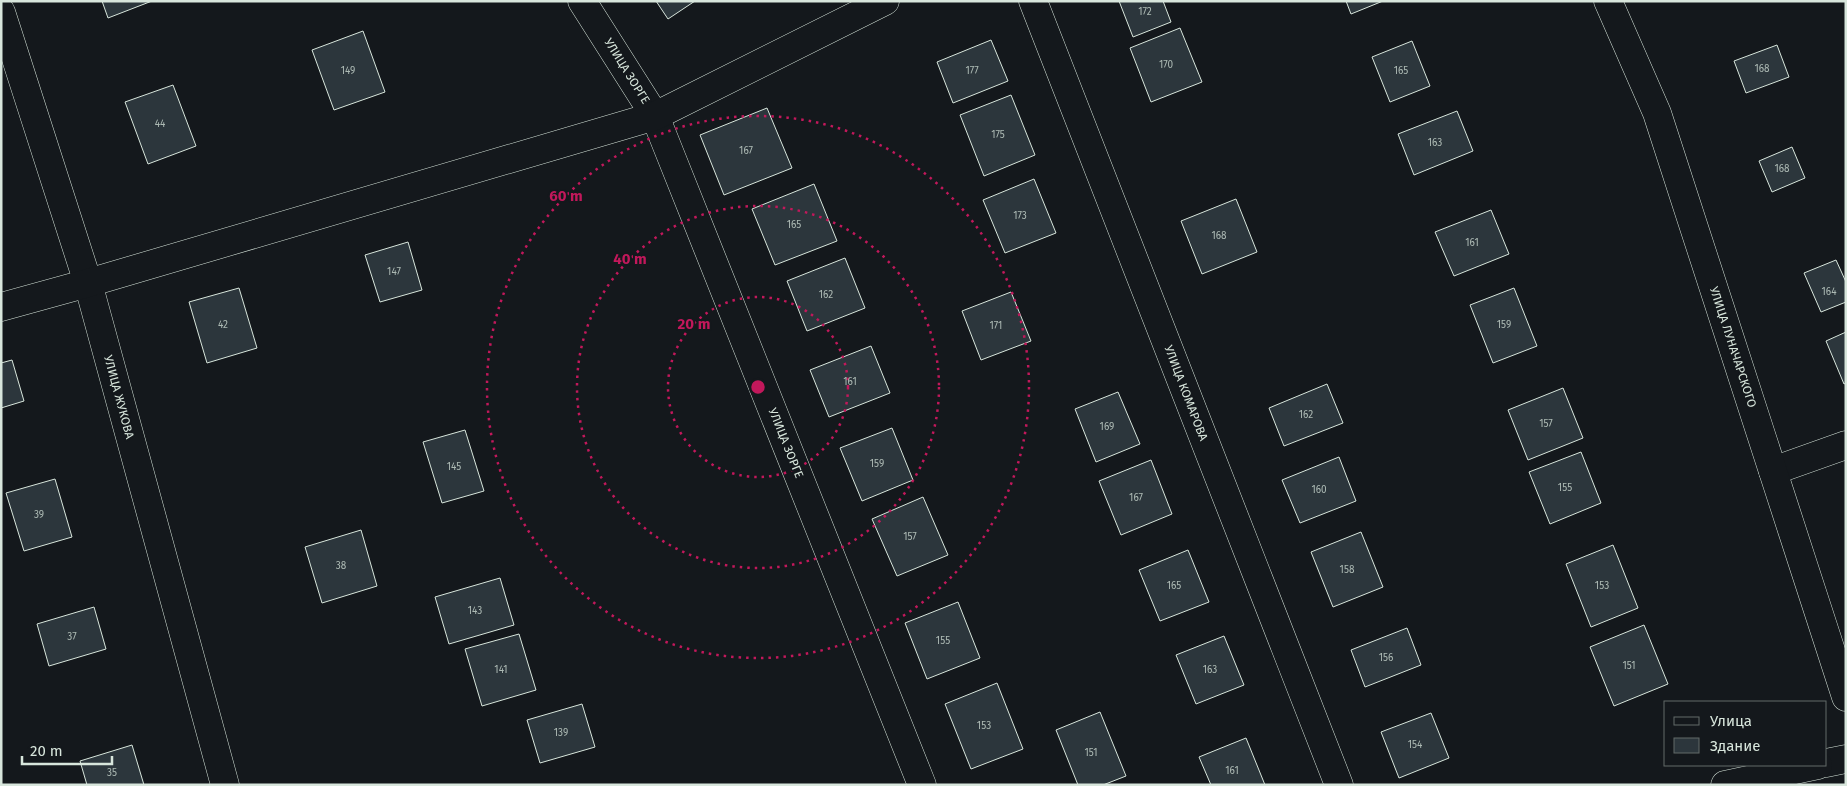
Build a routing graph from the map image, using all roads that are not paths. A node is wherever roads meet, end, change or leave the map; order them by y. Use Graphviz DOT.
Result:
graph roads {
  1 [pos="582,1"];
  2 [pos="885,1"];
  3 [pos="1033,1"];
  4 [pos="1608,1"];
  5 [pos="1,12"];
  6 [pos="655,116"];
  7 [pos="88,283"];
  8 [pos="1,307"];
  9 [pos="1846,445"];
  10 [pos="1774,471"];
  11 [pos="1846,697"];
  12 [pos="1846,759"];
  13 [pos="1827,763"];
  14 [pos="1813,766"];
  15 [pos="225,785"];
  16 [pos="922,785"];
  17 [pos="1339,785"];
  18 [pos="1725,785"];
  1 -- 6 [label="street, УЛИЦА ЗОРГЕ"];
  2 -- 6 [label="street"];
  3 -- 17 [label="street, УЛИЦА КОМАРОВА"];
  4 -- 10 [label="street, УЛИЦА ЛУНАЧАРСКОГО"];
  5 -- 7 [label="street, УЛИЦА ЖУКОВА"];
  6 -- 7 [label="street"];
  6 -- 16 [label="street, УЛИЦА ЗОРГЕ"];
  7 -- 8 [label="street"];
  7 -- 15 [label="street, УЛИЦА ЖУКОВА"];
  9 -- 10 [label="street"];
  10 -- 11 [label="street, УЛИЦА ЛУНАЧАРСКОГО"];
  12 -- 13 [label="street"];
  14 -- 18 [label="street"];
}
